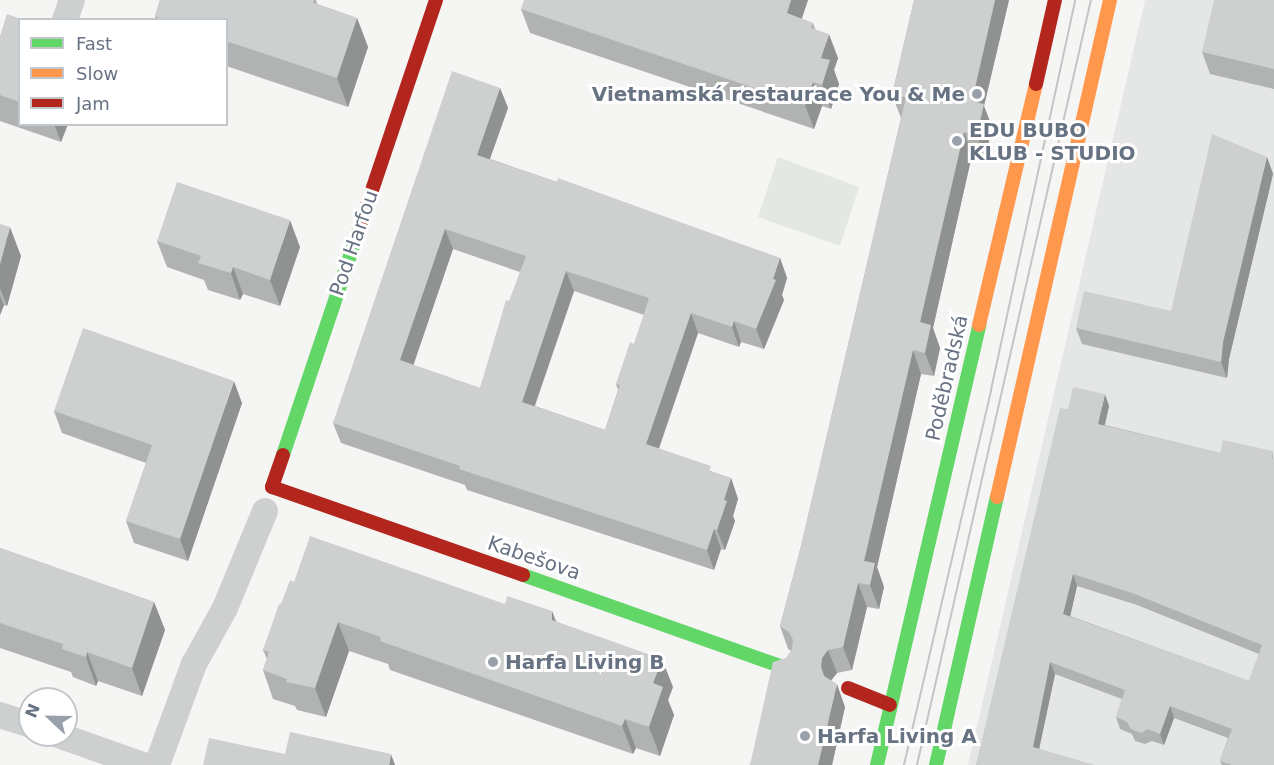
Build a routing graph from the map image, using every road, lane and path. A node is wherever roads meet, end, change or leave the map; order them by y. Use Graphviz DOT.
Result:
graph roads {
  1 [pos="72,0"];
  2 [pos="436,0"];
  3 [pos="1055,0"];
  4 [pos="1110,0"];
  5 [pos="66,18"];
  6 [pos="269,499"];
  7 [pos="783,667"];
  8 [pos="848,688"];
  9 [pos="891,705"];
  10 [pos="0,715"];
  11 [pos="18,721"];
  12 [pos="78,742"];
  13 [pos="143,765"];
  14 [pos="157,765"];
  15 [pos="877,765"];
  16 [pos="936,765"];
  1 -- 5 [label="street"];
  2 -- 6 [label="main road, Pod Harfou"];
  3 -- 9 [label="main road, Poděbradská"];
  4 -- 16 [label="main road"];
  6 -- 7 [label="main road, Kabešova"];
  6 -- 14 [label="street, Pod Harfou"];
  8 -- 9 [label="main road"];
  9 -- 15 [label="main road, Poděbradská"];
  10 -- 11 [label="street"];
  12 -- 13 [label="street"];
}
